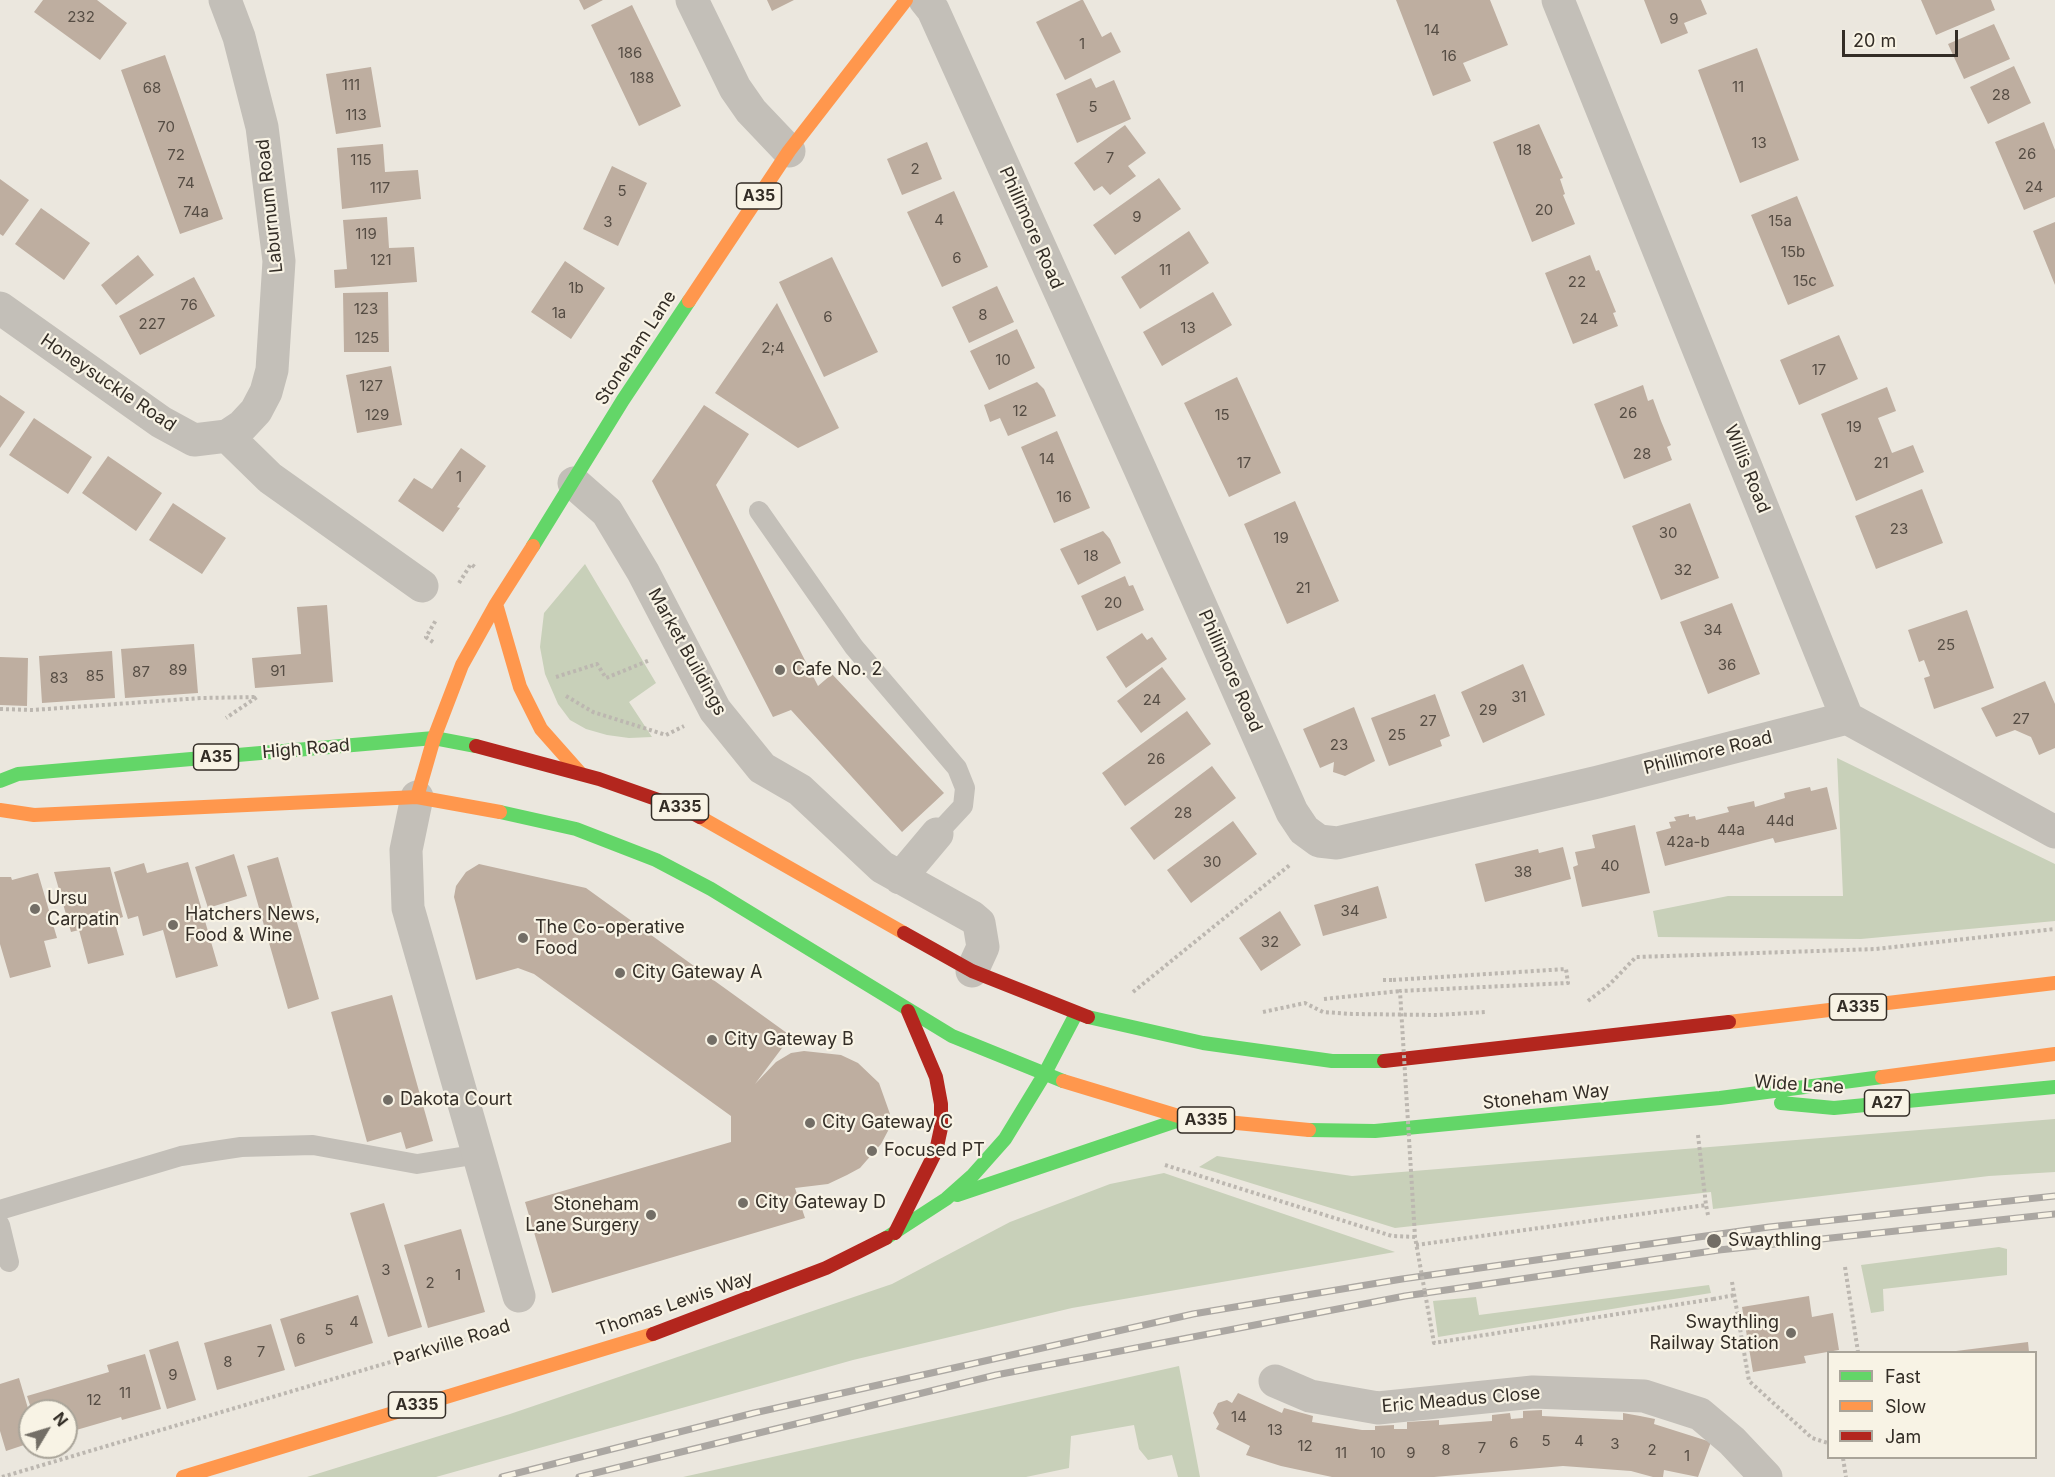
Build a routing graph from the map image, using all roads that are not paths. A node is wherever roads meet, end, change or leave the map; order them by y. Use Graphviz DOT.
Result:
graph roads {
  1 [pos="225,0"];
  2 [pos="692,0"];
  3 [pos="906,0"];
  4 [pos="925,0"];
  5 [pos="1558,0"];
  6 [pos="789,151"];
  7 [pos="0,308"];
  8 [pos="227,436"];
  9 [pos="574,483"];
  10 [pos="759,511"];
  11 [pos="422,586"];
  12 [pos="496,604"];
  13 [pos="1847,718"];
  14 [pos="434,738"];
  15 [pos="579,773"];
  16 [pos="0,781"];
  17 [pos="417,797"];
  18 [pos="0,810"];
  19 [pos="2055,832"];
  20 [pos="937,834"];
  21 [pos="900,878"];
  22 [pos="972,971"];
  23 [pos="2055,984"];
  24 [pos="908,1011"];
  25 [pos="1076,1014"];
  26 [pos="2055,1054"];
  27 [pos="1044,1075"];
  28 [pos="2055,1087"];
  29 [pos="1720,1098"];
  30 [pos="1185,1118"];
  31 [pos="479,1154"];
  32 [pos="946,1199"];
  33 [pos="0,1210"];
  34 [pos="0,1225"];
  35 [pos="895,1234"];
  36 [pos="9,1262"];
  37 [pos="519,1296"];
  38 [pos="1275,1381"];
  39 [pos="183,1477"];
  40 [pos="1766,1477"];
  1 -- 8 [label="street, Laburnum Road"];
  2 -- 6 [label="street"];
  3 -- 6 [label="main road, Stoneham Lane / A35"];
  4 -- 13 [label="street, Phillimore Road"];
  5 -- 13 [label="street, Willis Road"];
  6 -- 9 [label="main road, Stoneham Lane / A35"];
  7 -- 8 [label="street, Honeysuckle Road"];
  8 -- 11 [label="street"];
  9 -- 12 [label="main road, Stoneham Lane / A35"];
  9 -- 21 [label="street, Market Buildings"];
  10 -- 20 [label="lane"];
  12 -- 14 [label="main road, Stoneham Lane / A35"];
  12 -- 15 [label="main road"];
  13 -- 19 [label="street"];
  14 -- 15 [label="main road, A335"];
  14 -- 16 [label="main road, High Road / A35"];
  14 -- 17 [label="main road, A35"];
  15 -- 22 [label="main road, A335"];
  17 -- 18 [label="main road"];
  17 -- 24 [label="main road, A335"];
  17 -- 31 [label="street, Parkville Road"];
  20 -- 21 [label="street"];
  21 -- 22 [label="street, Market Buildings"];
  22 -- 25 [label="main road, A335"];
  23 -- 25 [label="main road, A335"];
  24 -- 27 [label="main road, A335"];
  24 -- 35 [label="main road"];
  25 -- 27 [label="main road, Thomas Lewis Way / A335"];
  26 -- 29 [label="main road, Stoneham Way / A335"];
  27 -- 30 [label="main road, Stoneham Way / A335"];
  27 -- 32 [label="main road, Thomas Lewis Way / A335"];
  28 -- 29 [label="main road, Wide Lane / A27"];
  29 -- 30 [label="main road, Stoneham Way / A335"];
  30 -- 32 [label="main road"];
  31 -- 33 [label="lane"];
  31 -- 37 [label="street, Parkville Road"];
  32 -- 35 [label="main road, Thomas Lewis Way / A335"];
  34 -- 36 [label="lane"];
  35 -- 39 [label="main road, Thomas Lewis Way / A335"];
  38 -- 40 [label="street, Eric Meadus Close"];
}
